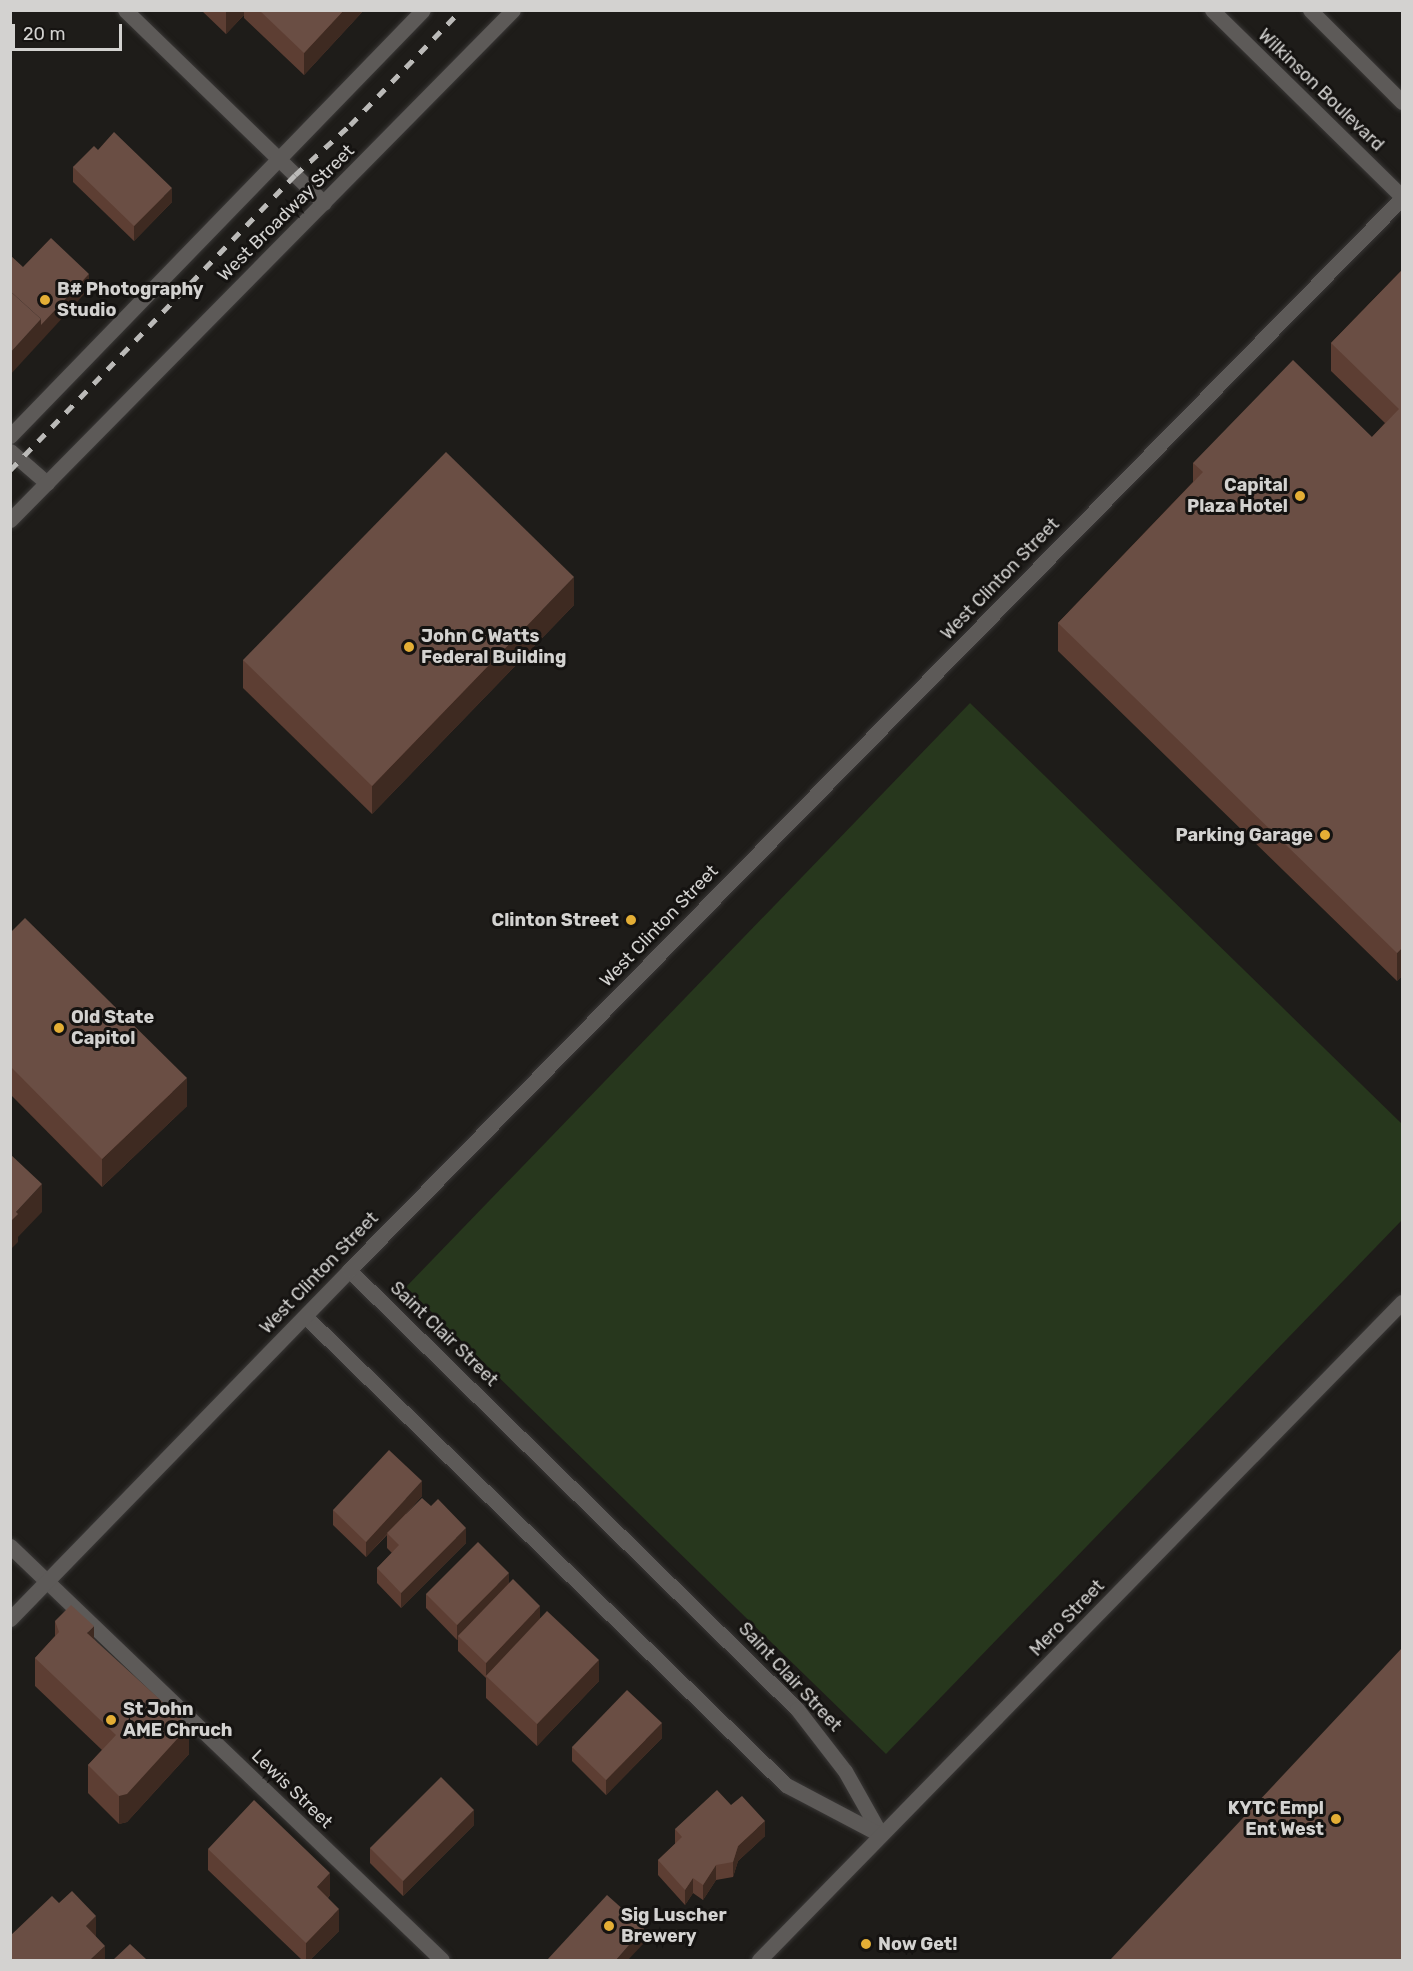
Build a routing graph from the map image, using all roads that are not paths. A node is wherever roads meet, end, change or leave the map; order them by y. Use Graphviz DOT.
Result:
graph roads {
  1 [pos="125,10"];
  2 [pos="423,10"];
  3 [pos="513,10"];
  4 [pos="1212,10"];
  5 [pos="1310,10"];
  6 [pos="1402,102"];
  7 [pos="279,159"];
  8 [pos="1402,198"];
  9 [pos="324,203"];
  10 [pos="10,436"];
  11 [pos="10,451"];
  12 [pos="47,483"];
  13 [pos="10,520"];
  14 [pos="349,1270"];
  15 [pos="1402,1302"];
  16 [pos="305,1316"];
  17 [pos="10,1546"];
  18 [pos="47,1581"];
  19 [pos="10,1619"];
  20 [pos="881,1835"];
  21 [pos="442,1960"];
  22 [pos="759,1960"];
  1 -- 7 [label="street"];
  2 -- 7 [label="street"];
  3 -- 9 [label="street, West Broadway Street"];
  4 -- 8 [label="street, Wilkinson Boulevard"];
  5 -- 6 [label="street"];
  7 -- 9 [label="street"];
  7 -- 10 [label="street"];
  8 -- 14 [label="street, West Clinton Street"];
  9 -- 12 [label="street, West Broadway Street"];
  11 -- 12 [label="street"];
  12 -- 13 [label="street, West Broadway Street"];
  14 -- 16 [label="street, West Clinton Street"];
  14 -- 20 [label="street, Saint Clair Street"];
  15 -- 20 [label="street, Mero Street"];
  16 -- 18 [label="street, West Clinton Street"];
  16 -- 20 [label="street"];
  17 -- 18 [label="street, Lewis Street"];
  18 -- 19 [label="street, West Clinton Street"];
  18 -- 21 [label="street, Lewis Street"];
  20 -- 22 [label="street, Mero Street"];
}
